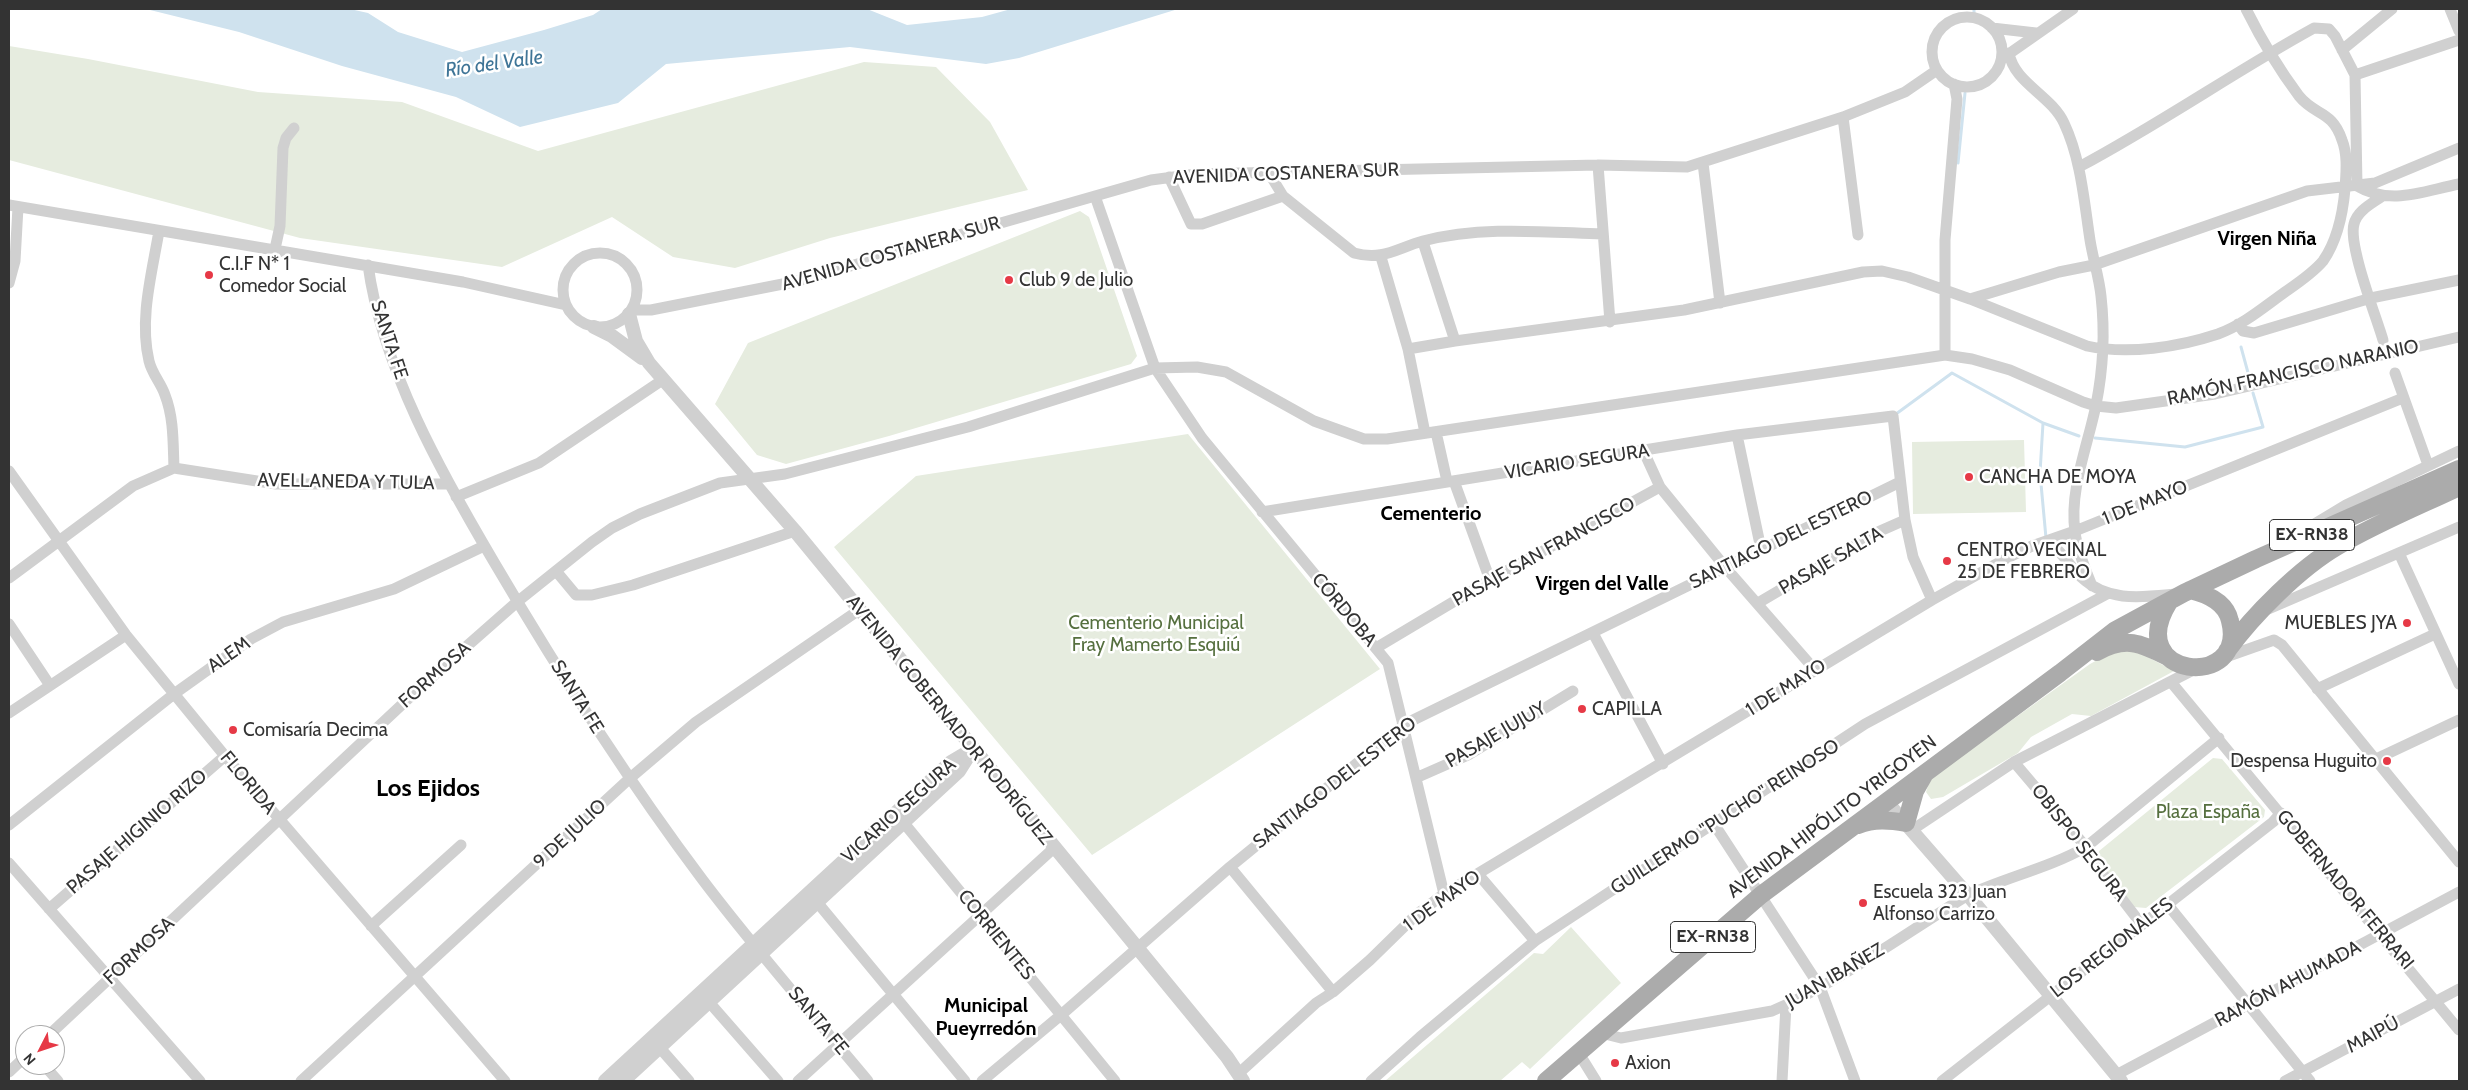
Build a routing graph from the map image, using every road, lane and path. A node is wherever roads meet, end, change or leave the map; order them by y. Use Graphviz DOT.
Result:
graph roads {
  1 [pos="1955,9"];
  2 [pos="2073,9"];
  3 [pos="2246,9"];
  4 [pos="2392,9"];
  5 [pos="2450,9"];
  6 [pos="1952,20"];
  7 [pos="1992,28"];
  8 [pos="2459,31"];
  9 [pos="2036,33"];
  10 [pos="2459,40"];
  11 [pos="2342,50"];
  12 [pos="2268,53"];
  13 [pos="2005,57"];
  14 [pos="1937,70"];
  15 [pos="2355,75"];
  16 [pos="1954,84"];
  17 [pos="1843,117"];
  18 [pos="294,128"];
  19 [pos="2459,148"];
  20 [pos="1703,163"];
  21 [pos="1598,165"];
  22 [pos="2079,167"];
  23 [pos="1269,173"];
  24 [pos="1169,177"];
  25 [pos="2459,184"];
  26 [pos="2345,185"];
  27 [pos="2357,186"];
  28 [pos="1096,196"];
  29 [pos="1284,196"];
  30 [pos="2381,196"];
  31 [pos="13,206"];
  32 [pos="159,231"];
  33 [pos="1602,234"];
  34 [pos="1858,235"];
  35 [pos="1423,242"];
  36 [pos="274,249"];
  37 [pos="1381,256"];
  38 [pos="368,265"];
  39 [pos="2094,265"];
  40 [pos="2459,280"];
  41 [pos="9,283"];
  42 [pos="1943,287"];
  43 [pos="2370,298"];
  44 [pos="1970,299"];
  45 [pos="1720,302"];
  46 [pos="566,305"];
  47 [pos="630,312"];
  48 [pos="1610,322"];
  49 [pos="2238,324"];
  50 [pos="594,327"];
  51 [pos="2459,337"];
  52 [pos="1455,340"];
  53 [pos="2383,340"];
  54 [pos="1408,349"];
  55 [pos="2103,349"];
  56 [pos="1944,356"];
  57 [pos="649,363"];
  58 [pos="1155,368"];
  59 [pos="2395,373"];
  60 [pos="664,379"];
  61 [pos="2403,398"];
  62 [pos="2096,406"];
  63 [pos="1431,433"];
  64 [pos="1737,435"];
  65 [pos="2459,451"];
  66 [pos="1644,452"];
  67 [pos="2428,465"];
  68 [pos="174,468"];
  69 [pos="2459,468"];
  70 [pos="9,471"];
  71 [pos="751,478"];
  72 [pos="1451,481"];
  73 [pos="1900,482"];
  74 [pos="448,484"];
  75 [pos="1660,487"];
  76 [pos="2459,487"];
  77 [pos="456,497"];
  78 [pos="1262,512"];
  79 [pos="1905,520"];
  80 [pos="2459,527"];
  81 [pos="795,531"];
  82 [pos="2075,531"];
  83 [pos="58,540"];
  84 [pos="2046,541"];
  85 [pos="484,546"];
  86 [pos="1761,549"];
  87 [pos="2399,553"];
  88 [pos="2256,558"];
  89 [pos="1726,568"];
  90 [pos="556,571"];
  91 [pos="9,578"];
  92 [pos="1490,580"];
  93 [pos="2092,586"];
  94 [pos="2107,594"];
  95 [pos="2181,595"];
  96 [pos="1932,600"];
  97 [pos="517,602"];
  98 [pos="1758,603"];
  99 [pos="859,610"];
  100 [pos="2258,613"];
  101 [pos="9,624"];
  102 [pos="1593,633"];
  103 [pos="2435,634"];
  104 [pos="126,635"];
  105 [pos="1376,648"];
  106 [pos="2224,655"];
  107 [pos="2168,657"];
  108 [pos="2195,669"];
  109 [pos="1815,670"];
  110 [pos="2060,673"];
  111 [pos="2171,682"];
  112 [pos="50,684"];
  113 [pos="2459,684"];
  114 [pos="2317,689"];
  115 [pos="1573,691"];
  116 [pos="174,694"];
  117 [pos="9,713"];
  118 [pos="2459,720"];
  119 [pos="1405,724"];
  120 [pos="2219,738"];
  121 [pos="973,749"];
  122 [pos="225,756"];
  123 [pos="2374,760"];
  124 [pos="2014,762"];
  125 [pos="1663,764"];
  126 [pos="1926,773"];
  127 [pos="1418,778"];
  128 [pos="629,779"];
  129 [pos="1886,801"];
  130 [pos="2281,813"];
  131 [pos="900,818"];
  132 [pos="279,820"];
  133 [pos="1714,824"];
  134 [pos="9,825"];
  135 [pos="1909,827"];
  136 [pos="1850,828"];
  137 [pos="461,845"];
  138 [pos="2086,847"];
  139 [pos="1054,848"];
  140 [pos="2459,862"];
  141 [pos="9,863"];
  142 [pos="1230,867"];
  143 [pos="1478,874"];
  144 [pos="2459,892"];
  145 [pos="1444,894"];
  146 [pos="1760,895"];
  147 [pos="1968,895"];
  148 [pos="814,897"];
  149 [pos="2168,905"];
  150 [pos="49,909"];
  151 [pos="980,916"];
  152 [pos="2142,925"];
  153 [pos="371,926"];
  154 [pos="2382,934"];
  155 [pos="1536,941"];
  156 [pos="758,948"];
  157 [pos="1138,949"];
  158 [pos="414,976"];
  159 [pos="110,978"];
  160 [pos="1820,987"];
  161 [pos="2459,989"];
  162 [pos="1334,992"];
  163 [pos="894,993"];
  164 [pos="2051,996"];
  165 [pos="709,1002"];
  166 [pos="2436,1002"];
  167 [pos="2250,1004"];
  168 [pos="1786,1005"];
  169 [pos="1061,1015"];
  170 [pos="60,1025"];
  171 [pos="2459,1030"];
  172 [pos="1601,1032"];
  173 [pos="838,1045"];
  174 [pos="660,1048"];
  175 [pos="1578,1052"];
  176 [pos="2306,1077"];
  177 [pos="2119,1078"];
  178 [pos="1237,1079"];
  179 [pos="200,1081"];
  180 [pos="301,1081"];
  181 [pos="505,1081"];
  182 [pos="605,1081"];
  183 [pos="623,1081"];
  184 [pos="689,1081"];
  185 [pos="778,1081"];
  186 [pos="798,1081"];
  187 [pos="868,1081"];
  188 [pos="966,1081"];
  189 [pos="982,1081"];
  190 [pos="1115,1081"];
  191 [pos="1371,1081"];
  192 [pos="1546,1081"];
  193 [pos="1596,1081"];
  194 [pos="1782,1081"];
  195 [pos="1855,1081"];
  196 [pos="1942,1081"];
  197 [pos="2285,1081"];
  1 -- 6 [label="street"];
  2 -- 9 [label="street"];
  3 -- 12 [label="street"];
  4 -- 11 [label="street"];
  5 -- 8 [label="street"];
  6 -- 7 [label="street"];
  6 -- 14 [label="street"];
  7 -- 9 [label="street"];
  7 -- 13 [label="street"];
  9 -- 13 [label="street"];
  10 -- 15 [label="street"];
  11 -- 12 [label="street"];
  11 -- 15 [label="street"];
  12 -- 22 [label="street"];
  12 -- 26 [label="street"];
  13 -- 16 [label="street"];
  13 -- 22 [label="street"];
  14 -- 16 [label="street"];
  14 -- 17 [label="street, AVENIDA COSTANERA SUR"];
  15 -- 27 [label="street"];
  16 -- 42 [label="street"];
  17 -- 20 [label="street, AVENIDA COSTANERA SUR"];
  17 -- 34 [label="street"];
  18 -- 36 [label="street"];
  19 -- 27 [label="street"];
  20 -- 21 [label="street, AVENIDA COSTANERA SUR"];
  20 -- 45 [label="street"];
  21 -- 23 [label="street, AVENIDA COSTANERA SUR"];
  21 -- 33 [label="street"];
  22 -- 39 [label="street"];
  23 -- 24 [label="street, AVENIDA COSTANERA SUR"];
  23 -- 29 [label="street"];
  24 -- 28 [label="street, AVENIDA COSTANERA SUR"];
  24 -- 29 [label="street"];
  25 -- 30 [label="street"];
  26 -- 27 [label="street"];
  26 -- 39 [label="street"];
  26 -- 49 [label="street"];
  27 -- 30 [label="street"];
  28 -- 47 [label="street, AVENIDA COSTANERA SUR"];
  28 -- 58 [label="street, CÓRDOBA"];
  29 -- 37 [label="street"];
  30 -- 43 [label="street"];
  31 -- 32 [label="street"];
  31 -- 41 [label="street"];
  32 -- 36 [label="street"];
  32 -- 68 [label="street"];
  33 -- 35 [label="street"];
  33 -- 48 [label="street"];
  35 -- 37 [label="street"];
  35 -- 52 [label="street"];
  36 -- 38 [label="street"];
  37 -- 54 [label="street"];
  38 -- 46 [label="street"];
  38 -- 74 [label="street, SANTA FE"];
  39 -- 44 [label="street"];
  39 -- 55 [label="street"];
  40 -- 43 [label="street"];
  42 -- 44 [label="street"];
  42 -- 45 [label="street"];
  42 -- 56 [label="street"];
  43 -- 49 [label="street"];
  43 -- 53 [label="street"];
  44 -- 55 [label="street"];
  45 -- 48 [label="street"];
  46 -- 47 [label="street"];
  46 -- 50 [label="street"];
  47 -- 50 [label="street"];
  47 -- 57 [label="street, AVENIDA GOBERNADOR RODRÍGUEZ"];
  48 -- 52 [label="street"];
  49 -- 55 [label="street"];
  50 -- 57 [label="street, AVENIDA GOBERNADOR RODRÍGUEZ"];
  51 -- 62 [label="street, RAMÓN FRANCISCO NARANIO"];
  52 -- 54 [label="street"];
  54 -- 63 [label="street"];
  55 -- 62 [label="street"];
  56 -- 62 [label="street, FORMOSA"];
  56 -- 63 [label="street, FORMOSA"];
  57 -- 60 [label="street, AVENIDA GOBERNADOR RODRÍGUEZ"];
  58 -- 63 [label="street, FORMOSA"];
  58 -- 71 [label="street, FORMOSA"];
  58 -- 78 [label="street, CÓRDOBA"];
  59 -- 61 [label="street"];
  60 -- 71 [label="street, AVENIDA GOBERNADOR RODRÍGUEZ"];
  60 -- 77 [label="street, AVELLANEDA Y TULA"];
  61 -- 67 [label="street"];
  61 -- 82 [label="street, 1 DE MAYO"];
  62 -- 82 [label="street"];
  63 -- 72 [label="street"];
  64 -- 66 [label="street, VICARIO SEGURA"];
  64 -- 73 [label="street, VICARIO SEGURA"];
  64 -- 86 [label="street"];
  65 -- 67 [label="street"];
  66 -- 72 [label="street, VICARIO SEGURA"];
  66 -- 75 [label="street"];
  67 -- 88 [label="street"];
  68 -- 74 [label="street, AVELLANEDA Y TULA"];
  68 -- 83 [label="street"];
  69 -- 88 [label="main road, AVENIDA HIPÓLITO YRIGOYEN / EX-RN38"];
  70 -- 83 [label="street, FLORIDA"];
  71 -- 81 [label="street, AVENIDA GOBERNADOR RODRÍGUEZ"];
  71 -- 90 [label="street, FORMOSA"];
  72 -- 78 [label="street, VICARIO SEGURA"];
  72 -- 92 [label="street"];
  73 -- 79 [label="street"];
  73 -- 86 [label="street, SANTIAGO DEL ESTERO"];
  74 -- 77 [label="street, SANTA FE"];
  75 -- 89 [label="street"];
  75 -- 92 [label="street, PASAJE SAN FRANCISCO"];
  76 -- 100 [label="main road, EX-RN38"];
  77 -- 85 [label="street, SANTA FE"];
  78 -- 105 [label="street, CÓRDOBA"];
  79 -- 96 [label="street"];
  79 -- 98 [label="street, PASAJE SALTA"];
  80 -- 87 [label="street"];
  81 -- 90 [label="street"];
  81 -- 99 [label="street, AVENIDA GOBERNADOR RODRÍGUEZ"];
  82 -- 84 [label="street, 1 DE MAYO"];
  82 -- 93 [label="street"];
  83 -- 91 [label="street"];
  83 -- 104 [label="street, FLORIDA"];
  84 -- 93 [label="street"];
  84 -- 96 [label="street, 1 DE MAYO"];
  85 -- 97 [label="street, SANTA FE"];
  85 -- 116 [label="street, ALEM"];
  86 -- 89 [label="street, SANTIAGO DEL ESTERO"];
  87 -- 100 [label="street"];
  87 -- 103 [label="street"];
  88 -- 95 [label="main road, AVENIDA HIPÓLITO YRIGOYEN / EX-RN38"];
  89 -- 98 [label="street"];
  89 -- 102 [label="street, SANTIAGO DEL ESTERO"];
  90 -- 97 [label="street, FORMOSA"];
  92 -- 105 [label="street, PASAJE SAN FRANCISCO"];
  93 -- 94 [label="street"];
  94 -- 95 [label="street"];
  94 -- 133 [label="street, GUILLERMO \"PUCHO\" REINOSO"];
  95 -- 106 [label="main road"];
  95 -- 107 [label="main road"];
  95 -- 110 [label="main road, AVENIDA HIPÓLITO YRIGOYEN / EX-RN38"];
  96 -- 109 [label="street, 1 DE MAYO"];
  97 -- 128 [label="street, SANTA FE"];
  97 -- 132 [label="street, FORMOSA"];
  98 -- 109 [label="street"];
  99 -- 121 [label="street, AVENIDA GOBERNADOR RODRÍGUEZ"];
  99 -- 128 [label="street, 9 DE JULIO"];
  100 -- 106 [label="main road, EX-RN38"];
  101 -- 112 [label="street"];
  102 -- 119 [label="street, SANTIAGO DEL ESTERO"];
  102 -- 125 [label="street"];
  103 -- 113 [label="street"];
  103 -- 114 [label="street"];
  104 -- 112 [label="street"];
  104 -- 116 [label="street, FLORIDA"];
  105 -- 119 [label="street, CÓRDOBA"];
  106 -- 108 [label="main road, EX-RN38"];
  106 -- 114 [label="street"];
  107 -- 108 [label="main road, EX-RN38"];
  107 -- 110 [label="main road, AVENIDA HIPÓLITO YRIGOYEN / EX-RN38"];
  108 -- 111 [label="street"];
  109 -- 125 [label="street, 1 DE MAYO"];
  110 -- 126 [label="main road, AVENIDA HIPÓLITO YRIGOYEN / EX-RN38"];
  111 -- 120 [label="street, GOBERNADOR FERRARI"];
  111 -- 124 [label="street"];
  112 -- 117 [label="street"];
  114 -- 123 [label="street"];
  115 -- 127 [label="street, PASAJE JUJUY"];
  116 -- 122 [label="street, FLORIDA"];
  116 -- 134 [label="street, ALEM"];
  118 -- 123 [label="street"];
  119 -- 127 [label="street, CÓRDOBA"];
  119 -- 142 [label="street, SANTIAGO DEL ESTERO"];
  120 -- 130 [label="street, GOBERNADOR FERRARI"];
  120 -- 138 [label="street, JUAN IBAÑEZ"];
  121 -- 131 [label="street, VICARIO SEGURA"];
  121 -- 139 [label="street, AVENIDA GOBERNADOR RODRÍGUEZ"];
  122 -- 132 [label="street, FLORIDA"];
  122 -- 150 [label="street, PASAJE HIGINIO RIZO"];
  123 -- 140 [label="street"];
  124 -- 135 [label="street"];
  124 -- 138 [label="street, OBISPO SEGURA"];
  125 -- 143 [label="street, 1 DE MAYO"];
  126 -- 129 [label="main road, AVENIDA HIPÓLITO YRIGOYEN / EX-RN38"];
  126 -- 135 [label="main road"];
  127 -- 145 [label="street, CÓRDOBA"];
  128 -- 156 [label="street, SANTA FE"];
  128 -- 158 [label="street, 9 DE JULIO"];
  129 -- 135 [label="street"];
  129 -- 136 [label="main road, AVENIDA HIPÓLITO YRIGOYEN / EX-RN38"];
  130 -- 149 [label="street, LOS REGIONALES"];
  130 -- 154 [label="street, GOBERNADOR FERRARI"];
  131 -- 148 [label="street, VICARIO SEGURA"];
  131 -- 151 [label="street, CORRIENTES"];
  132 -- 153 [label="street, FLORIDA"];
  132 -- 159 [label="street, FORMOSA"];
  133 -- 146 [label="street"];
  133 -- 155 [label="street, GUILLERMO \"PUCHO\" REINOSO"];
  135 -- 136 [label="main road"];
  135 -- 147 [label="street"];
  136 -- 146 [label="main road, AVENIDA HIPÓLITO YRIGOYEN / EX-RN38"];
  137 -- 153 [label="street"];
  138 -- 147 [label="street, JUAN IBAÑEZ"];
  138 -- 152 [label="street, OBISPO SEGURA"];
  139 -- 151 [label="street"];
  139 -- 157 [label="street, AVENIDA GOBERNADOR RODRÍGUEZ"];
  141 -- 150 [label="street"];
  142 -- 157 [label="street, SANTIAGO DEL ESTERO"];
  142 -- 162 [label="street"];
  143 -- 145 [label="street, 1 DE MAYO"];
  143 -- 155 [label="street"];
  144 -- 154 [label="street, RAMÓN AHUMADA"];
  145 -- 162 [label="street, 1 DE MAYO"];
  146 -- 160 [label="street"];
  146 -- 172 [label="main road, AVENIDA HIPÓLITO YRIGOYEN / EX-RN38"];
  147 -- 160 [label="street, JUAN IBAÑEZ"];
  147 -- 164 [label="street"];
  148 -- 156 [label="street, VICARIO SEGURA"];
  148 -- 163 [label="street"];
  149 -- 152 [label="street, LOS REGIONALES"];
  149 -- 167 [label="street"];
  150 -- 159 [label="street"];
  151 -- 163 [label="street"];
  151 -- 169 [label="street, CORRIENTES"];
  152 -- 164 [label="street, LOS REGIONALES"];
  153 -- 158 [label="street, FLORIDA"];
  154 -- 166 [label="street, GOBERNADOR FERRARI"];
  154 -- 167 [label="street, RAMÓN AHUMADA"];
  155 -- 191 [label="street, GUILLERMO \"PUCHO\" REINOSO"];
  156 -- 165 [label="street, VICARIO SEGURA"];
  156 -- 173 [label="street, SANTA FE"];
  156 -- 182 [label="street, VICARIO SEGURA"];
  157 -- 169 [label="street, SANTIAGO DEL ESTERO"];
  157 -- 178 [label="street, AVENIDA GOBERNADOR RODRÍGUEZ"];
  158 -- 180 [label="street, 9 DE JULIO"];
  158 -- 181 [label="street, FLORIDA"];
  159 -- 170 [label="street, FORMOSA"];
  159 -- 179 [label="street"];
  160 -- 168 [label="street, JUAN IBAÑEZ"];
  160 -- 195 [label="street"];
  161 -- 166 [label="street, MAIPÚ"];
  162 -- 178 [label="street, 1 DE MAYO"];
  163 -- 173 [label="street"];
  163 -- 188 [label="street"];
  164 -- 177 [label="street"];
  164 -- 196 [label="street, LOS REGIONALES"];
  165 -- 174 [label="street, VICARIO SEGURA"];
  165 -- 185 [label="street"];
  166 -- 171 [label="street, GOBERNADOR FERRARI"];
  166 -- 176 [label="street, MAIPÚ"];
  167 -- 176 [label="street"];
  167 -- 177 [label="street, RAMÓN AHUMADA"];
  168 -- 172 [label="street, JUAN IBAÑEZ"];
  168 -- 194 [label="street"];
  169 -- 189 [label="street, SANTIAGO DEL ESTERO"];
  169 -- 190 [label="street, CORRIENTES"];
  172 -- 175 [label="main road, AVENIDA HIPÓLITO YRIGOYEN / EX-RN38"];
  173 -- 186 [label="street"];
  173 -- 187 [label="street, SANTA FE"];
  174 -- 183 [label="street, VICARIO SEGURA"];
  174 -- 184 [label="street"];
  175 -- 192 [label="main road, AVENIDA HIPÓLITO YRIGOYEN / EX-RN38"];
  175 -- 193 [label="street"];
  176 -- 197 [label="street, MAIPÚ"];
}
